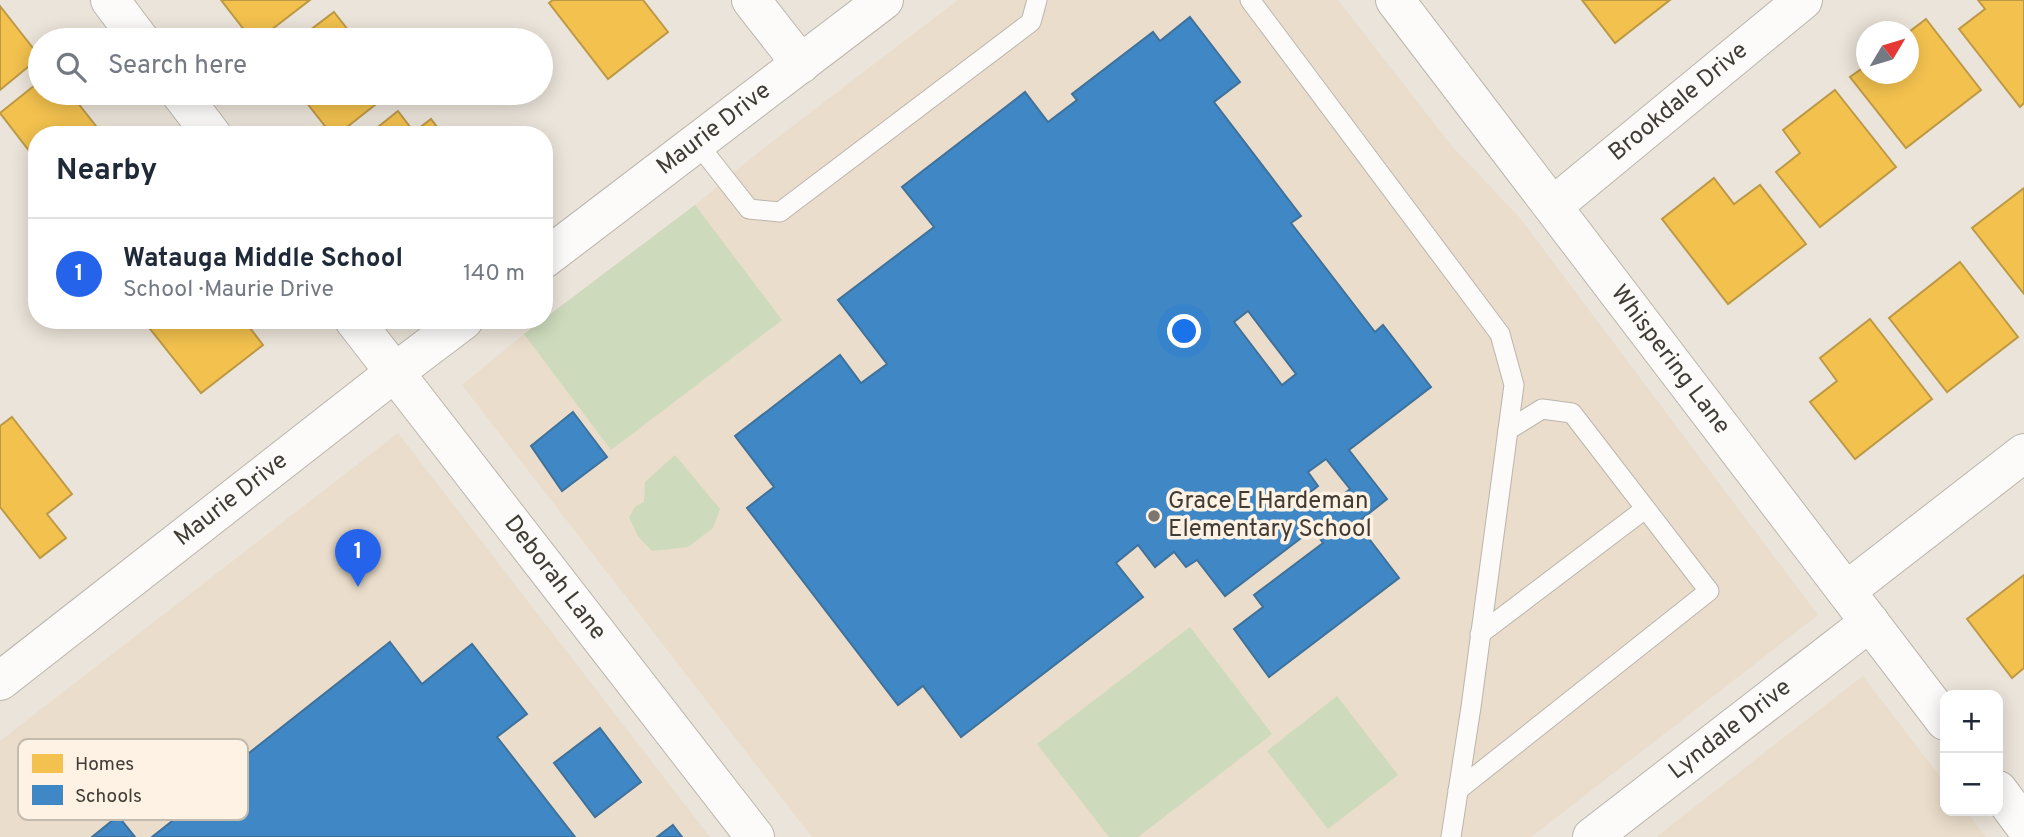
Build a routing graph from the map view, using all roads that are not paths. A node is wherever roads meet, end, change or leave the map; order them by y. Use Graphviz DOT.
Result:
graph roads {
  1 [pos="110,0"];
  2 [pos="751,0"];
  3 [pos="884,0"];
  4 [pos="1037,0"];
  5 [pos="1250,0"];
  6 [pos="1395,0"];
  7 [pos="1802,1"];
  8 [pos="131,28"];
  9 [pos="802,64"];
  10 [pos="189,105"];
  11 [pos="205,126"];
  12 [pos="697,143"];
  13 [pos="1553,206"];
  14 [pos="553,252"];
  15 [pos="361,329"];
  16 [pos="452,329"];
  17 [pos="394,373"];
  18 [pos="1508,430"];
  19 [pos="2024,453"];
  20 [pos="1645,509"];
  21 [pos="1846,590"];
  22 [pos="1870,622"];
  23 [pos="1480,634"];
  24 [pos="0,681"];
  25 [pos="1940,714"];
  26 [pos="1458,790"];
  27 [pos="2003,797"];
  28 [pos="2024,825"];
  29 [pos="755,837"];
  30 [pos="1451,837"];
  31 [pos="1592,837"];
  1 -- 8 [label="street"];
  2 -- 9 [label="street"];
  3 -- 9 [label="street, Maurie Drive"];
  4 -- 12 [label="lane"];
  5 -- 18 [label="lane"];
  6 -- 13 [label="street, Whispering Lane"];
  7 -- 13 [label="street, Brookdale Drive"];
  9 -- 12 [label="street, Maurie Drive"];
  10 -- 11 [label="street"];
  12 -- 14 [label="street, Maurie Drive"];
  13 -- 21 [label="street, Whispering Lane"];
  15 -- 17 [label="street, Deborah Lane"];
  16 -- 17 [label="street, Maurie Drive"];
  17 -- 24 [label="street, Maurie Drive"];
  17 -- 29 [label="street, Deborah Lane"];
  18 -- 20 [label="lane"];
  18 -- 23 [label="lane"];
  19 -- 21 [label="street"];
  20 -- 23 [label="lane"];
  20 -- 26 [label="lane"];
  21 -- 22 [label="street, Whispering Lane"];
  22 -- 25 [label="street, Whispering Lane"];
  22 -- 31 [label="street, Lyndale Drive"];
  23 -- 26 [label="lane"];
  26 -- 30 [label="lane"];
  27 -- 28 [label="street"];
}
